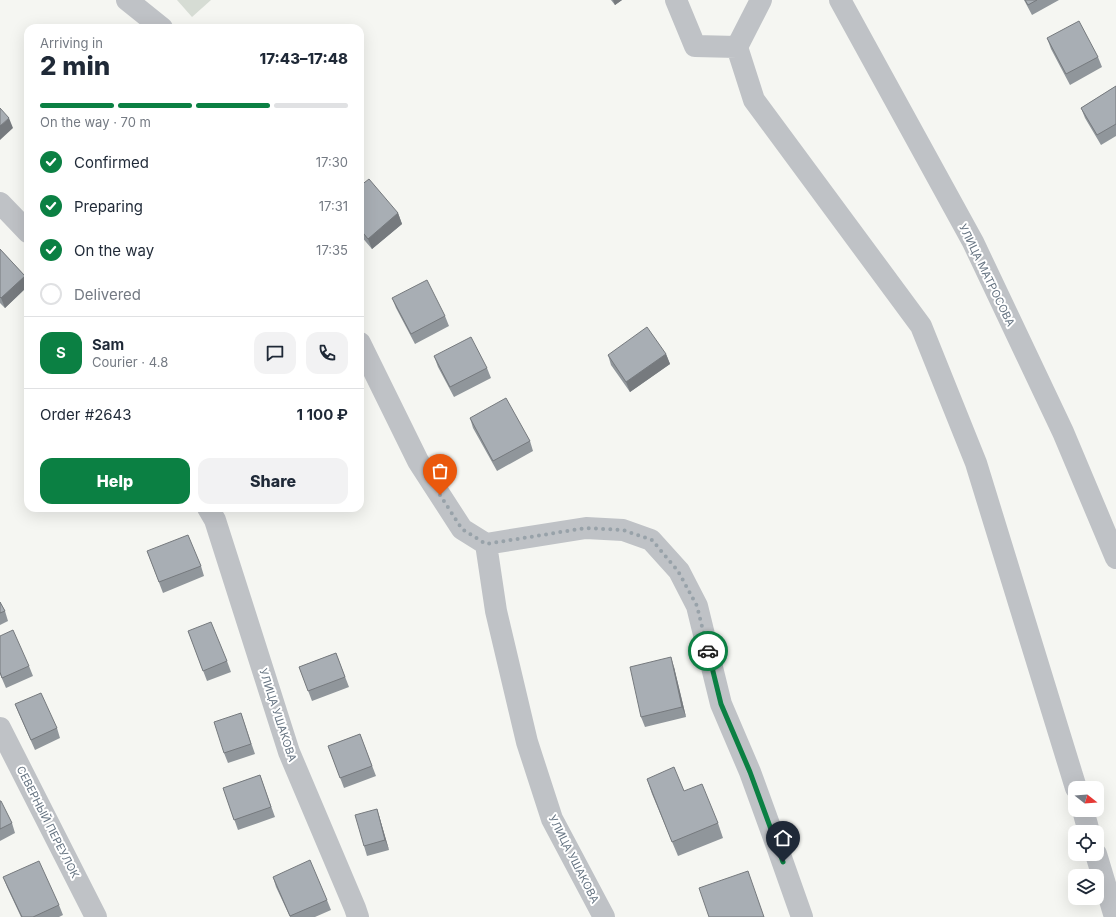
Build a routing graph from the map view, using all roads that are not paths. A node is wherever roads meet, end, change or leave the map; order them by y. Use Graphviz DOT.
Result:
graph roads {
  1 [pos="127,0"];
  2 [pos="676,0"];
  3 [pos="761,0"];
  4 [pos="840,0"];
  5 [pos="157,24"];
  6 [pos="738,47"];
  7 [pos="0,203"];
  8 [pos="24,228"];
  9 [pos="364,351"];
  10 [pos="210,512"];
  11 [pos="486,544"];
  12 [pos="1116,558"];
  13 [pos="0,728"];
  14 [pos="1074,781"];
  15 [pos="1098,861"];
  16 [pos="96,917"];
  17 [pos="358,917"];
  18 [pos="604,917"];
  19 [pos="802,917"];
  20 [pos="1115,917"];
  1 -- 5 [label="street"];
  2 -- 6 [label="street"];
  3 -- 6 [label="street"];
  4 -- 12 [label="street, УЛИЦА МАТРОСОВА"];
  6 -- 14 [label="street"];
  7 -- 8 [label="street"];
  9 -- 11 [label="street"];
  10 -- 17 [label="street, УЛИЦА УШАКОВА"];
  11 -- 18 [label="street, УЛИЦА УШАКОВА"];
  11 -- 19 [label="street"];
  13 -- 16 [label="street, СЕВЕРНЫЙ ПЕРЕУЛОК"];
  15 -- 20 [label="street"];
}
